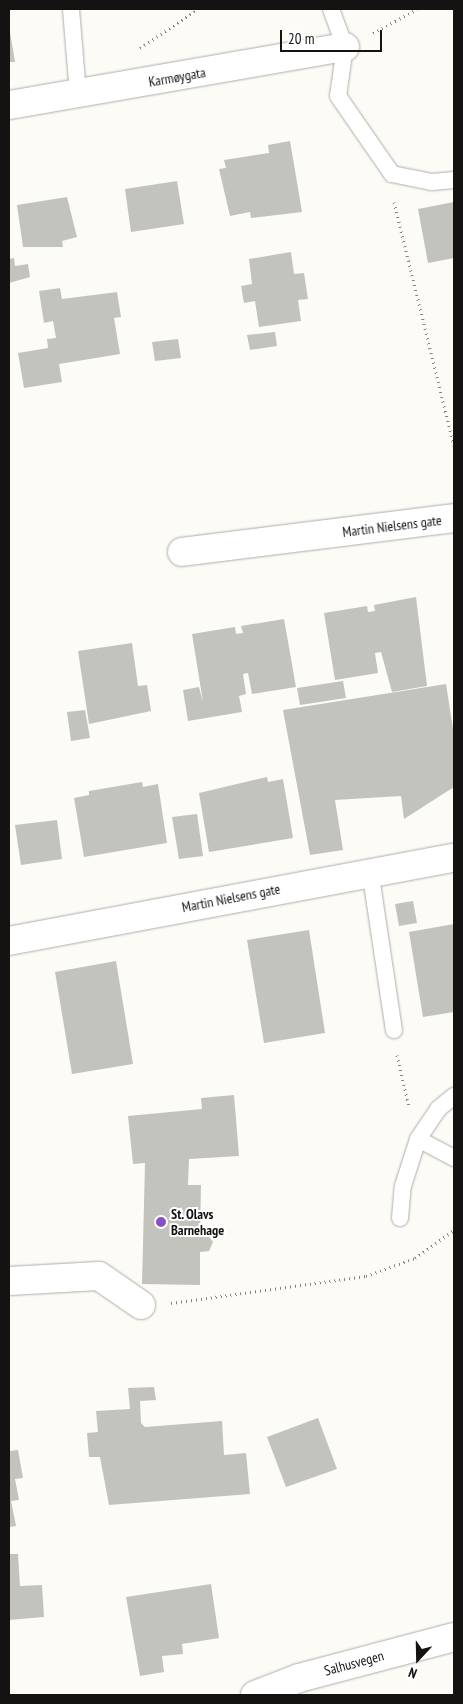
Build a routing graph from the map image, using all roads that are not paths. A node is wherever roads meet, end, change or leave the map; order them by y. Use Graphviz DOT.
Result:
graph roads {
  1 [pos="71,9"];
  2 [pos="331,9"];
  3 [pos="345,47"];
  4 [pos="78,95"];
  5 [pos="9,105"];
  6 [pos="454,180"];
  7 [pos="454,518"];
  8 [pos="182,552"];
  9 [pos="454,858"];
  10 [pos="370,870"];
  11 [pos="9,941"];
  12 [pos="394,1030"];
  13 [pos="454,1096"];
  14 [pos="418,1139"];
  15 [pos="454,1158"];
  16 [pos="400,1218"];
  17 [pos="9,1281"];
  18 [pos="141,1305"];
  19 [pos="454,1637"];
  20 [pos="256,1695"];
  1 -- 4 [label="lane"];
  2 -- 3 [label="lane"];
  3 -- 4 [label="street, Karmøygata"];
  3 -- 6 [label="lane"];
  4 -- 5 [label="street, Karmøygata"];
  7 -- 8 [label="street, Martin Nielsens gate"];
  9 -- 10 [label="street, Martin Nielsens gate"];
  10 -- 11 [label="street, Martin Nielsens gate"];
  10 -- 12 [label="lane"];
  13 -- 14 [label="lane"];
  14 -- 15 [label="lane"];
  14 -- 16 [label="lane"];
  17 -- 18 [label="street"];
  19 -- 20 [label="street, Salhusvegen"];
}
